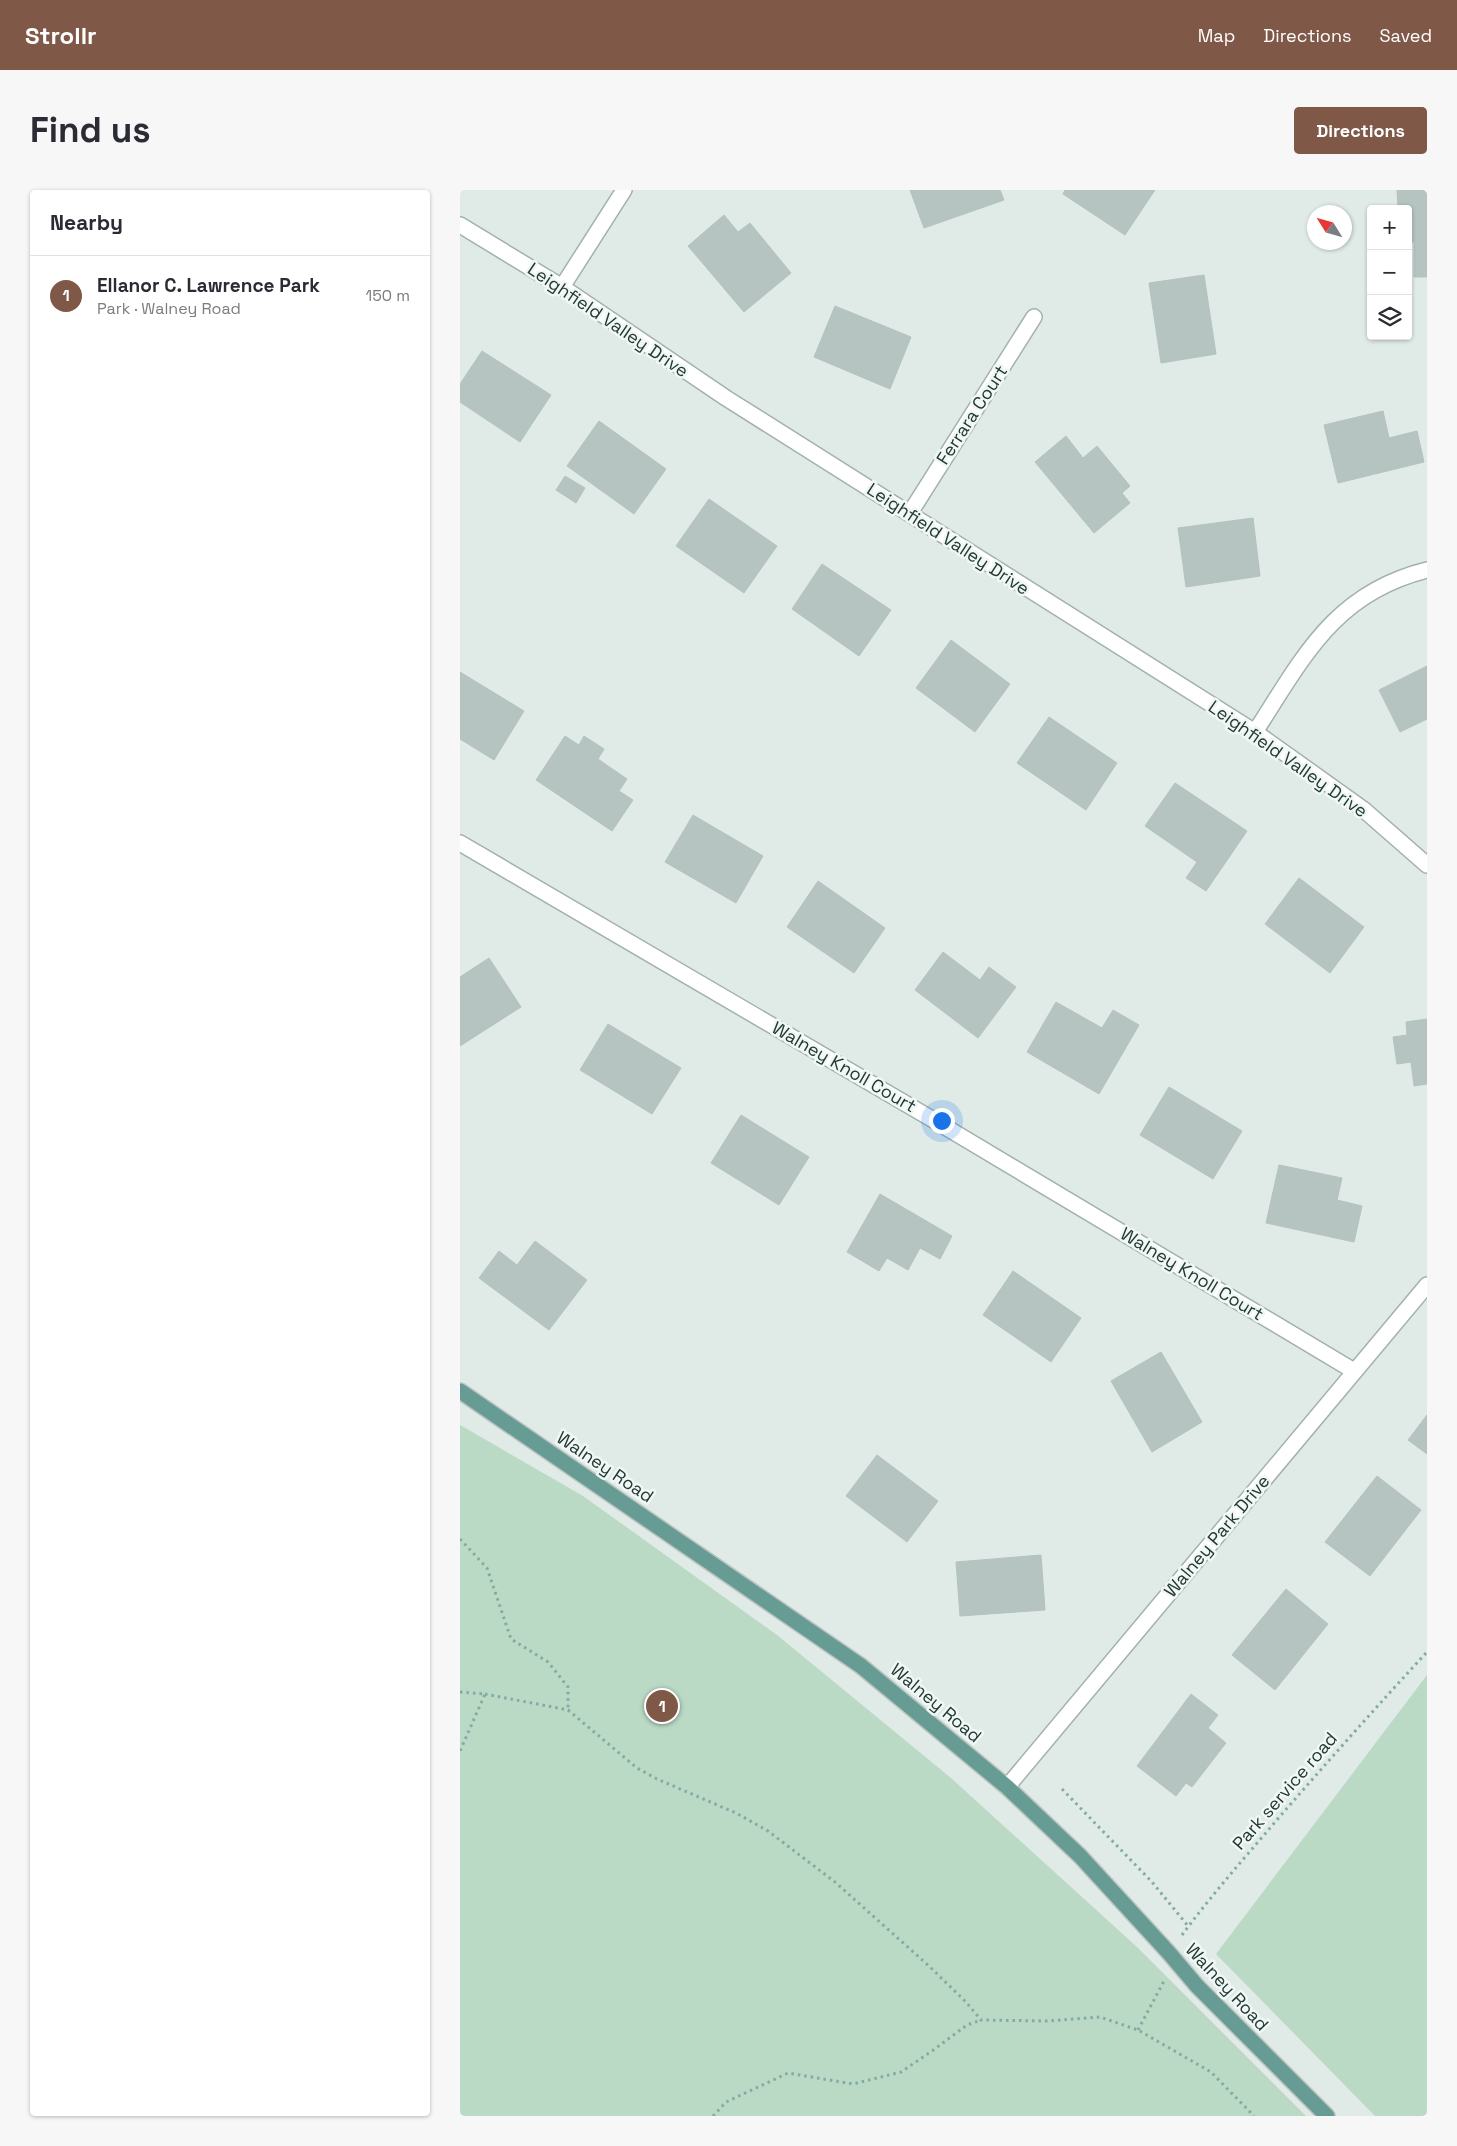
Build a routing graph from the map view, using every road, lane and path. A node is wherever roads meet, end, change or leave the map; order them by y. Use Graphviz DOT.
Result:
graph roads {
  1 [pos="624,190"];
  2 [pos="460,225"];
  3 [pos="562,287"];
  4 [pos="1034,317"];
  5 [pos="910,513"];
  6 [pos="1427,570"];
  7 [pos="1255,732"];
  8 [pos="460,843"];
  9 [pos="1427,866"];
  10 [pos="1427,1285"];
  11 [pos="1354,1371"];
  12 [pos="460,1391"];
  13 [pos="460,1539"];
  14 [pos="1427,1652"];
  15 [pos="460,1692"];
  16 [pos="485,1694"];
  17 [pos="568,1710"];
  18 [pos="460,1751"];
  19 [pos="1008,1787"];
  20 [pos="1062,1788"];
  21 [pos="1188,1926"];
  22 [pos="1169,1953"];
  23 [pos="981,2020"];
  24 [pos="1138,2030"];
  25 [pos="713,2116"];
  26 [pos="1254,2116"];
  27 [pos="1327,2116"];
  1 -- 3 [label="street"];
  2 -- 3 [label="street, Leighfield Valley Drive"];
  3 -- 5 [label="street, Leighfield Valley Drive"];
  4 -- 5 [label="street, Ferrara Court"];
  5 -- 7 [label="street, Leighfield Valley Drive"];
  6 -- 7 [label="street"];
  7 -- 9 [label="street, Leighfield Valley Drive"];
  8 -- 11 [label="street, Walney Knoll Court"];
  10 -- 11 [label="street, Walney Park Drive"];
  11 -- 19 [label="street, Walney Park Drive"];
  12 -- 19 [label="main road, Walney Road"];
  13 -- 17 [label="path"];
  14 -- 21 [label="path, Park service road"];
  15 -- 16 [label="path"];
  16 -- 17 [label="path"];
  16 -- 18 [label="path"];
  17 -- 23 [label="path"];
  19 -- 22 [label="main road, Walney Road"];
  20 -- 21 [label="path"];
  21 -- 22 [label="path, Park service road"];
  22 -- 24 [label="path"];
  22 -- 27 [label="main road, Walney Road"];
  23 -- 24 [label="path"];
  23 -- 25 [label="path"];
  24 -- 26 [label="path"];
}
